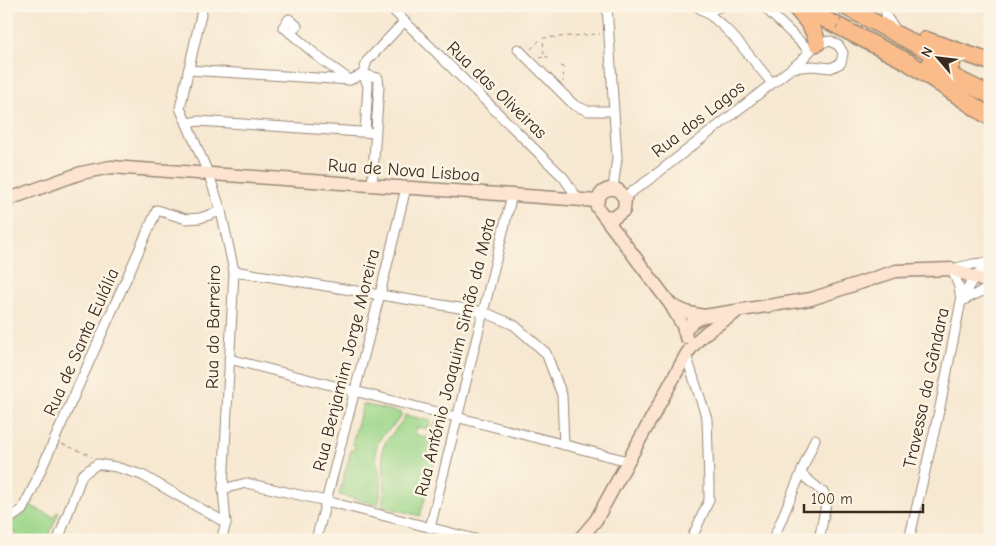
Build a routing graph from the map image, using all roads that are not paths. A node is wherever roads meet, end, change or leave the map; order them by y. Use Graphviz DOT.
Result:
graph roads {
  1 [pos="203,6"];
  2 [pos="389,6"];
  3 [pos="607,6"];
  4 [pos="696,6"];
  5 [pos="722,6"];
  6 [pos="763,6"];
  7 [pos="794,6"];
  8 [pos="799,6"];
  9 [pos="812,6"];
  10 [pos="884,6"];
  11 [pos="849,8"];
  12 [pos="707,12"];
  13 [pos="404,22"];
  14 [pos="894,27"];
  15 [pos="290,33"];
  16 [pos="814,47"];
  17 [pos="523,54"];
  18 [pos="322,60"];
  19 [pos="990,62"];
  20 [pos="792,68"];
  21 [pos="188,70"];
  22 [pos="363,74"];
  23 [pos="320,79"];
  24 [pos="350,80"];
  25 [pos="772,83"];
  26 [pos="990,83"];
  27 [pos="368,86"];
  28 [pos="379,87"];
  29 [pos="990,95"];
  30 [pos="613,111"];
  31 [pos="990,118"];
  32 [pos="188,123"];
  33 [pos="365,132"];
  34 [pos="375,133"];
  35 [pos="209,175"];
  36 [pos="372,186"];
  37 [pos="406,188"];
  38 [pos="612,188"];
  39 [pos="512,195"];
  40 [pos="624,197"];
  41 [pos="578,199"];
  42 [pos="6,200"];
  43 [pos="597,201"];
  44 [pos="221,211"];
  45 [pos="620,214"];
  46 [pos="604,216"];
  47 [pos="621,238"];
  48 [pos="990,262"];
  49 [pos="952,269"];
  50 [pos="234,270"];
  51 [pos="974,277"];
  52 [pos="990,283"];
  53 [pos="990,290"];
  54 [pos="380,294"];
  55 [pos="961,301"];
  56 [pos="671,305"];
  57 [pos="484,312"];
  58 [pos="738,312"];
  59 [pos="704,316"];
  60 [pos="684,330"];
  61 [pos="705,332"];
  62 [pos="686,355"];
  63 [pos="229,359"];
  64 [pos="355,391"];
  65 [pos="458,416"];
  66 [pos="815,439"];
  67 [pos="564,445"];
  68 [pos="628,461"];
  69 [pos="801,474"];
  70 [pos="224,489"];
  71 [pos="326,501"];
  72 [pos="6,520"];
  73 [pos="226,523"];
  74 [pos="430,528"];
  75 [pos="58,540"];
  76 [pos="221,540"];
  77 [pos="316,540"];
  78 [pos="479,540"];
  79 [pos="579,540"];
  80 [pos="691,540"];
  81 [pos="773,540"];
  82 [pos="819,540"];
  83 [pos="909,540"];
  1 -- 21 [label="street, Rua do Barreiro"];
  2 -- 13 [label="street, Rua das Oliveiras"];
  3 -- 30 [label="street"];
  4 -- 12 [label="street"];
  5 -- 12 [label="street"];
  6 -- 16 [label="street"];
  7 -- 16 [label="highway"];
  8 -- 31 [label="highway"];
  9 -- 29 [label="highway"];
  10 -- 14 [label="street"];
  11 -- 14 [label="highway"];
  11 -- 26 [label="highway"];
  12 -- 25 [label="street"];
  13 -- 22 [label="street"];
  13 -- 41 [label="street, Rua das Oliveiras"];
  14 -- 19 [label="highway"];
  15 -- 18 [label="street"];
  16 -- 20 [label="street, Rua dos Lagos"];
  16 -- 20 [label="street"];
  17 -- 30 [label="street"];
  18 -- 23 [label="street"];
  18 -- 24 [label="street"];
  20 -- 25 [label="street, Rua dos Lagos"];
  21 -- 23 [label="street"];
  21 -- 32 [label="street, Rua do Barreiro"];
  22 -- 24 [label="street"];
  22 -- 27 [label="street"];
  22 -- 28 [label="street"];
  23 -- 24 [label="street"];
  25 -- 40 [label="street, Rua dos Lagos"];
  27 -- 28 [label="street"];
  27 -- 33 [label="street"];
  28 -- 34 [label="street"];
  30 -- 38 [label="street"];
  32 -- 33 [label="street"];
  32 -- 35 [label="street, Rua do Barreiro"];
  33 -- 34 [label="street"];
  34 -- 36 [label="street"];
  35 -- 36 [label="street, Rua de Nova Lisboa"];
  35 -- 42 [label="street, Rua de Nova Lisboa"];
  35 -- 44 [label="street, Rua do Barreiro"];
  36 -- 37 [label="street, Rua de Nova Lisboa"];
  37 -- 39 [label="street, Rua de Nova Lisboa"];
  37 -- 54 [label="street, Rua Benjamim Jorge Moreira"];
  38 -- 40 [label="street"];
  38 -- 43 [label="street"];
  39 -- 41 [label="street, Rua de Nova Lisboa"];
  39 -- 57 [label="street, Rua António Joaquim Simão da Mota"];
  40 -- 45 [label="street"];
  41 -- 43 [label="street, Rua de Nova Lisboa"];
  43 -- 46 [label="street"];
  44 -- 50 [label="street, Rua do Barreiro"];
  44 -- 72 [label="street, Rua de Santa Eulália"];
  45 -- 46 [label="street"];
  45 -- 47 [label="street"];
  46 -- 47 [label="street"];
  47 -- 56 [label="street"];
  48 -- 49 [label="street"];
  48 -- 51 [label="street, Travessa da Gândara"];
  49 -- 51 [label="street"];
  49 -- 55 [label="street, Travessa da Gândara"];
  49 -- 58 [label="street"];
  50 -- 54 [label="street"];
  50 -- 63 [label="street, Rua do Barreiro"];
  51 -- 52 [label="street"];
  51 -- 55 [label="street, Travessa da Gândara"];
  53 -- 55 [label="street, Travessa da Gândara"];
  54 -- 57 [label="street"];
  54 -- 64 [label="street, Rua Benjamim Jorge Moreira"];
  55 -- 83 [label="street, Travessa da Gândara"];
  56 -- 59 [label="street"];
  56 -- 60 [label="street"];
  57 -- 65 [label="street, Rua António Joaquim Simão da Mota"];
  57 -- 67 [label="street"];
  58 -- 59 [label="street"];
  58 -- 61 [label="street"];
  59 -- 60 [label="street"];
  60 -- 61 [label="street"];
  60 -- 62 [label="street"];
  61 -- 62 [label="street"];
  62 -- 68 [label="street"];
  62 -- 80 [label="street"];
  63 -- 64 [label="street"];
  63 -- 70 [label="street, Rua do Barreiro"];
  64 -- 65 [label="street"];
  64 -- 71 [label="street, Rua Benjamim Jorge Moreira"];
  65 -- 67 [label="street"];
  65 -- 74 [label="street, Rua António Joaquim Simão da Mota"];
  66 -- 69 [label="street"];
  67 -- 68 [label="street"];
  68 -- 79 [label="street"];
  69 -- 81 [label="street"];
  69 -- 82 [label="street"];
  70 -- 71 [label="street"];
  70 -- 73 [label="street, Rua do Barreiro"];
  71 -- 74 [label="street"];
  71 -- 77 [label="street, Rua Benjamim Jorge Moreira"];
  73 -- 75 [label="street"];
  73 -- 76 [label="street, Rua do Barreiro"];
  74 -- 78 [label="street"];
}
